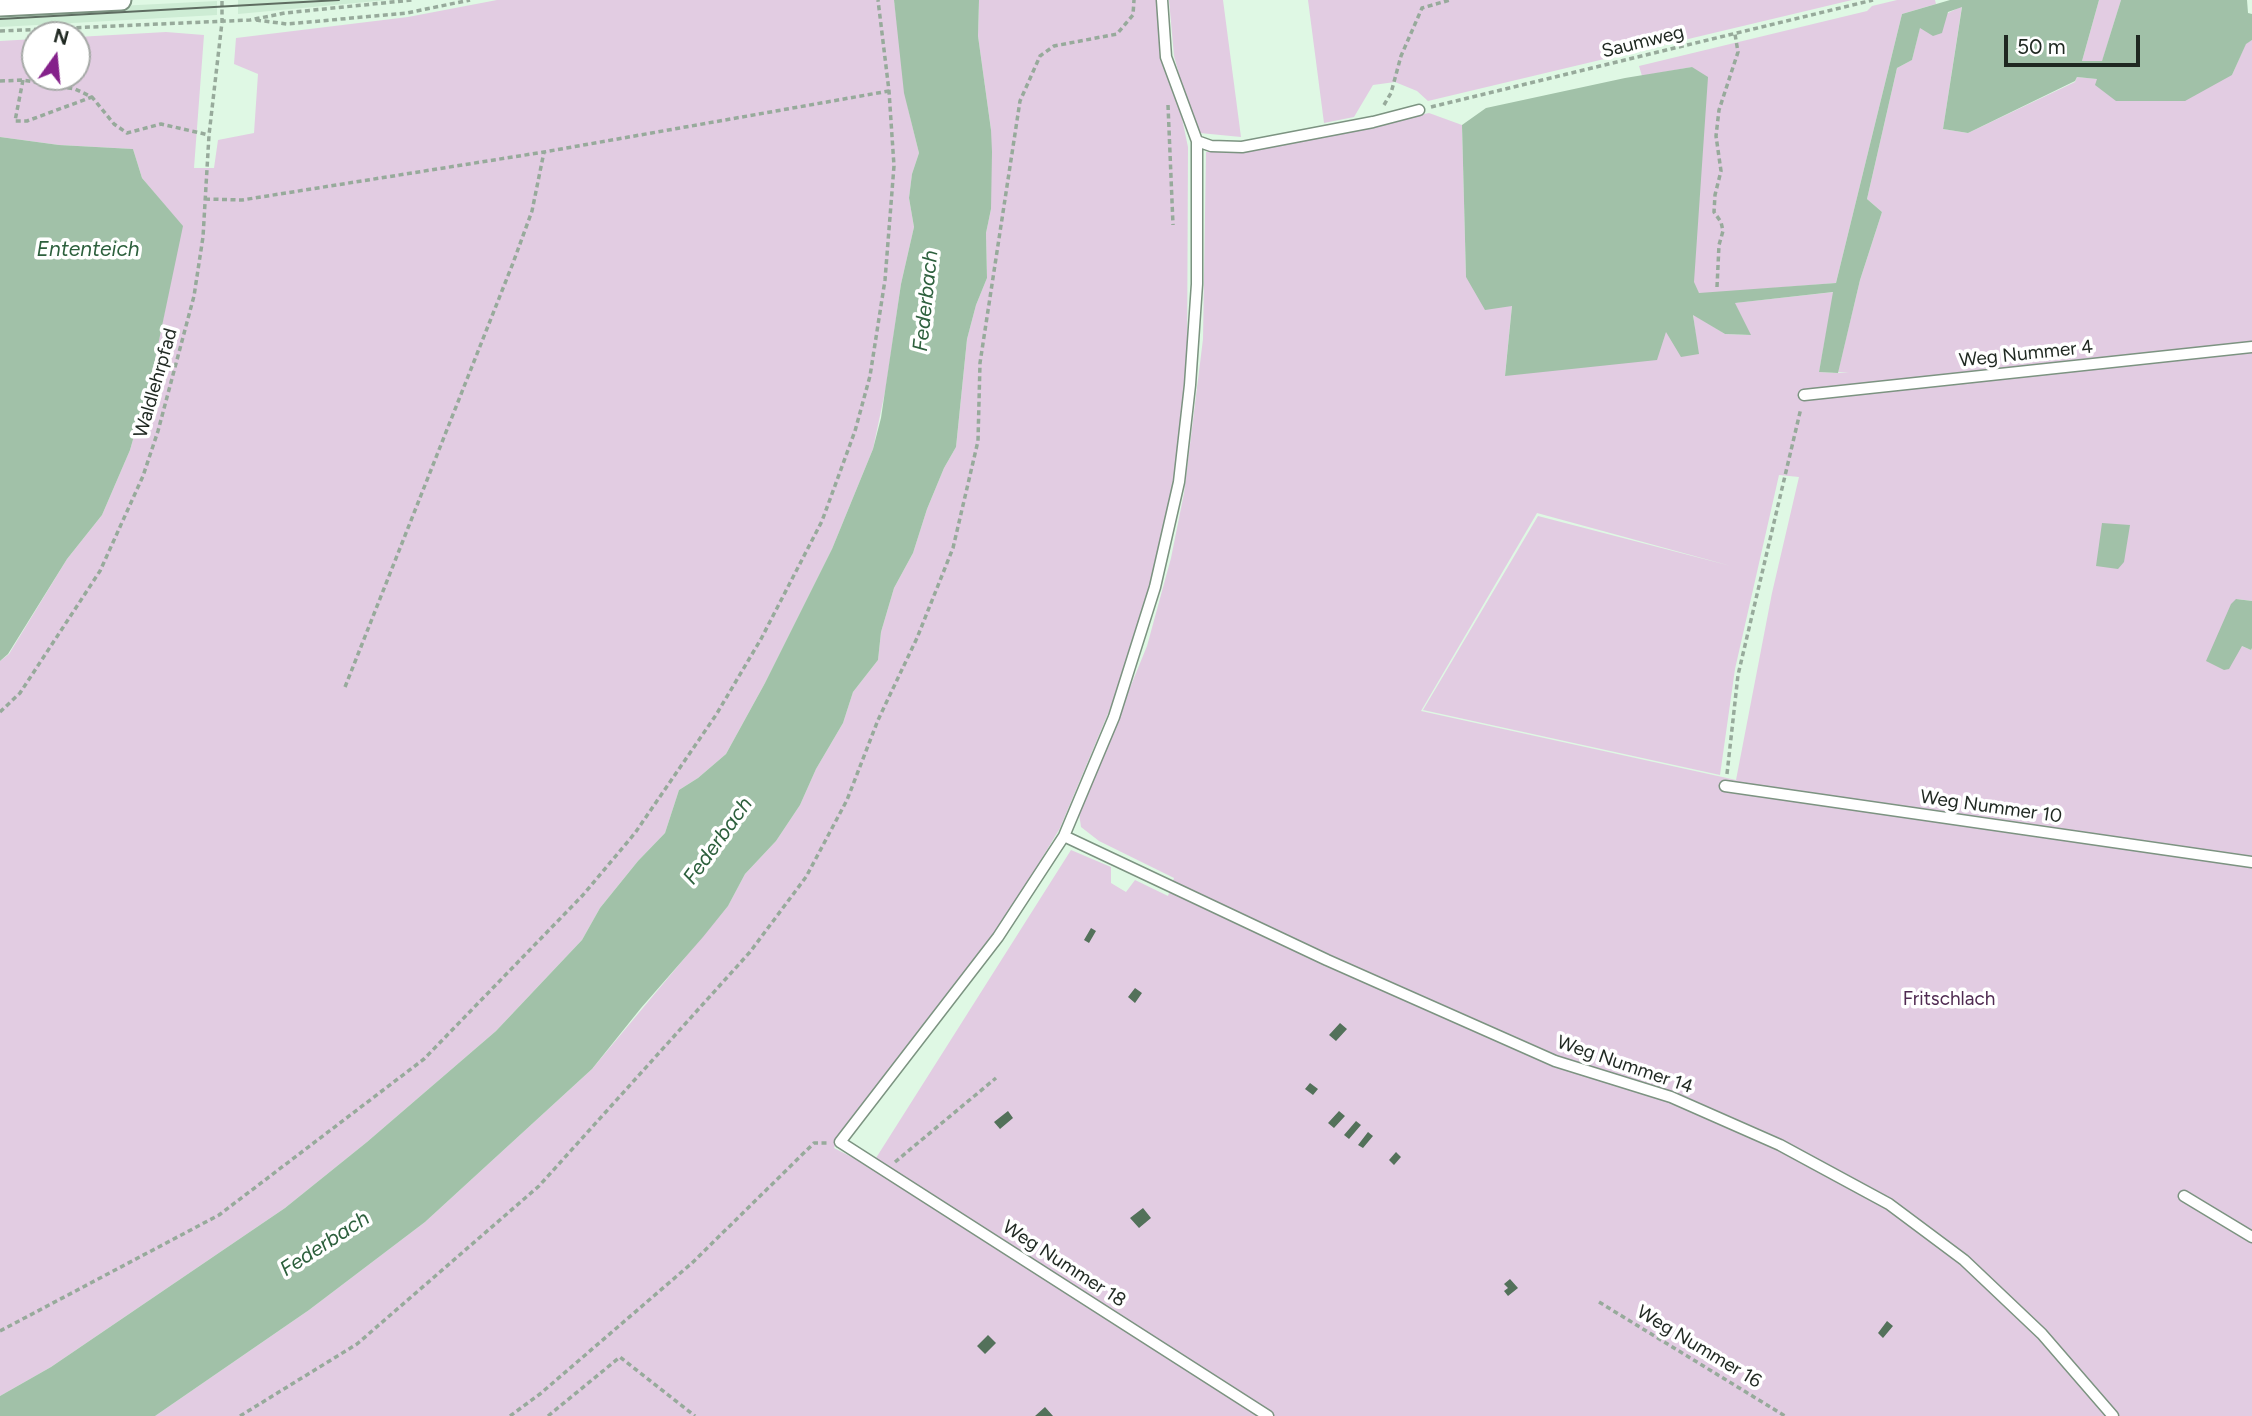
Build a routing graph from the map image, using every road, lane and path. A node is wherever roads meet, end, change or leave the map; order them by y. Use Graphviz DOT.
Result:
graph roads {
  1 [pos="121,0"];
  2 [pos="222,0"];
  3 [pos="412,0"];
  4 [pos="470,0"];
  5 [pos="878,0"];
  6 [pos="1135,0"];
  7 [pos="1162,0"];
  8 [pos="1450,0"];
  9 [pos="1873,0"];
  10 [pos="0,6"];
  11 [pos="250,20"];
  12 [pos="222,22"];
  13 [pos="0,31"];
  14 [pos="1735,34"];
  15 [pos="21,80"];
  16 [pos="0,81"];
  17 [pos="21,90"];
  18 [pos="79,91"];
  19 [pos="889,91"];
  20 [pos="1168,96"];
  21 [pos="92,97"];
  22 [pos="1419,110"];
  23 [pos="1373,122"];
  24 [pos="209,135"];
  25 [pos="1197,141"];
  26 [pos="544,152"];
  27 [pos="205,199"];
  28 [pos="1172,225"];
  29 [pos="1717,287"];
  30 [pos="2252,348"];
  31 [pos="1804,395"];
  32 [pos="345,687"];
  33 [pos="0,712"];
  34 [pos="1725,786"];
  35 [pos="1065,836"];
  36 [pos="2252,862"];
  37 [pos="996,1078"];
  38 [pos="841,1142"];
  39 [pos="887,1172"];
  40 [pos="2184,1196"];
  41 [pos="2252,1237"];
  42 [pos="1599,1302"];
  43 [pos="0,1331"];
  44 [pos="240,1416"];
  45 [pos="510,1416"];
  46 [pos="548,1416"];
  47 [pos="695,1416"];
  48 [pos="1268,1416"];
  49 [pos="1786,1416"];
  50 [pos="2113,1416"];
  1 -- 10 [label="street"];
  2 -- 12 [label="path, Waldlehrpfad"];
  3 -- 11 [label="path"];
  4 -- 11 [label="path"];
  5 -- 19 [label="path"];
  6 -- 44 [label="path"];
  7 -- 25 [label="lane"];
  8 -- 23 [label="path"];
  9 -- 14 [label="path, Saumweg"];
  11 -- 12 [label="path"];
  12 -- 13 [label="path"];
  12 -- 24 [label="path, Waldlehrpfad"];
  14 -- 22 [label="path, Saumweg"];
  14 -- 29 [label="path"];
  15 -- 16 [label="path"];
  17 -- 21 [label="path"];
  18 -- 21 [label="path"];
  19 -- 26 [label="path"];
  19 -- 43 [label="path"];
  20 -- 28 [label="path"];
  21 -- 24 [label="path"];
  22 -- 23 [label="lane"];
  23 -- 25 [label="lane"];
  24 -- 27 [label="path, Waldlehrpfad"];
  25 -- 35 [label="lane"];
  26 -- 27 [label="path"];
  26 -- 32 [label="path"];
  27 -- 33 [label="path, Waldlehrpfad"];
  30 -- 31 [label="lane, Weg Nummer 4"];
  31 -- 34 [label="path"];
  34 -- 36 [label="lane, Weg Nummer 10"];
  35 -- 38 [label="lane"];
  35 -- 50 [label="lane, Weg Nummer 14"];
  37 -- 39 [label="path"];
  38 -- 39 [label="lane, Weg Nummer 18"];
  38 -- 45 [label="path"];
  39 -- 48 [label="lane, Weg Nummer 18"];
  40 -- 41 [label="lane"];
  42 -- 49 [label="path, Weg Nummer 16"];
  46 -- 47 [label="path"];
}
